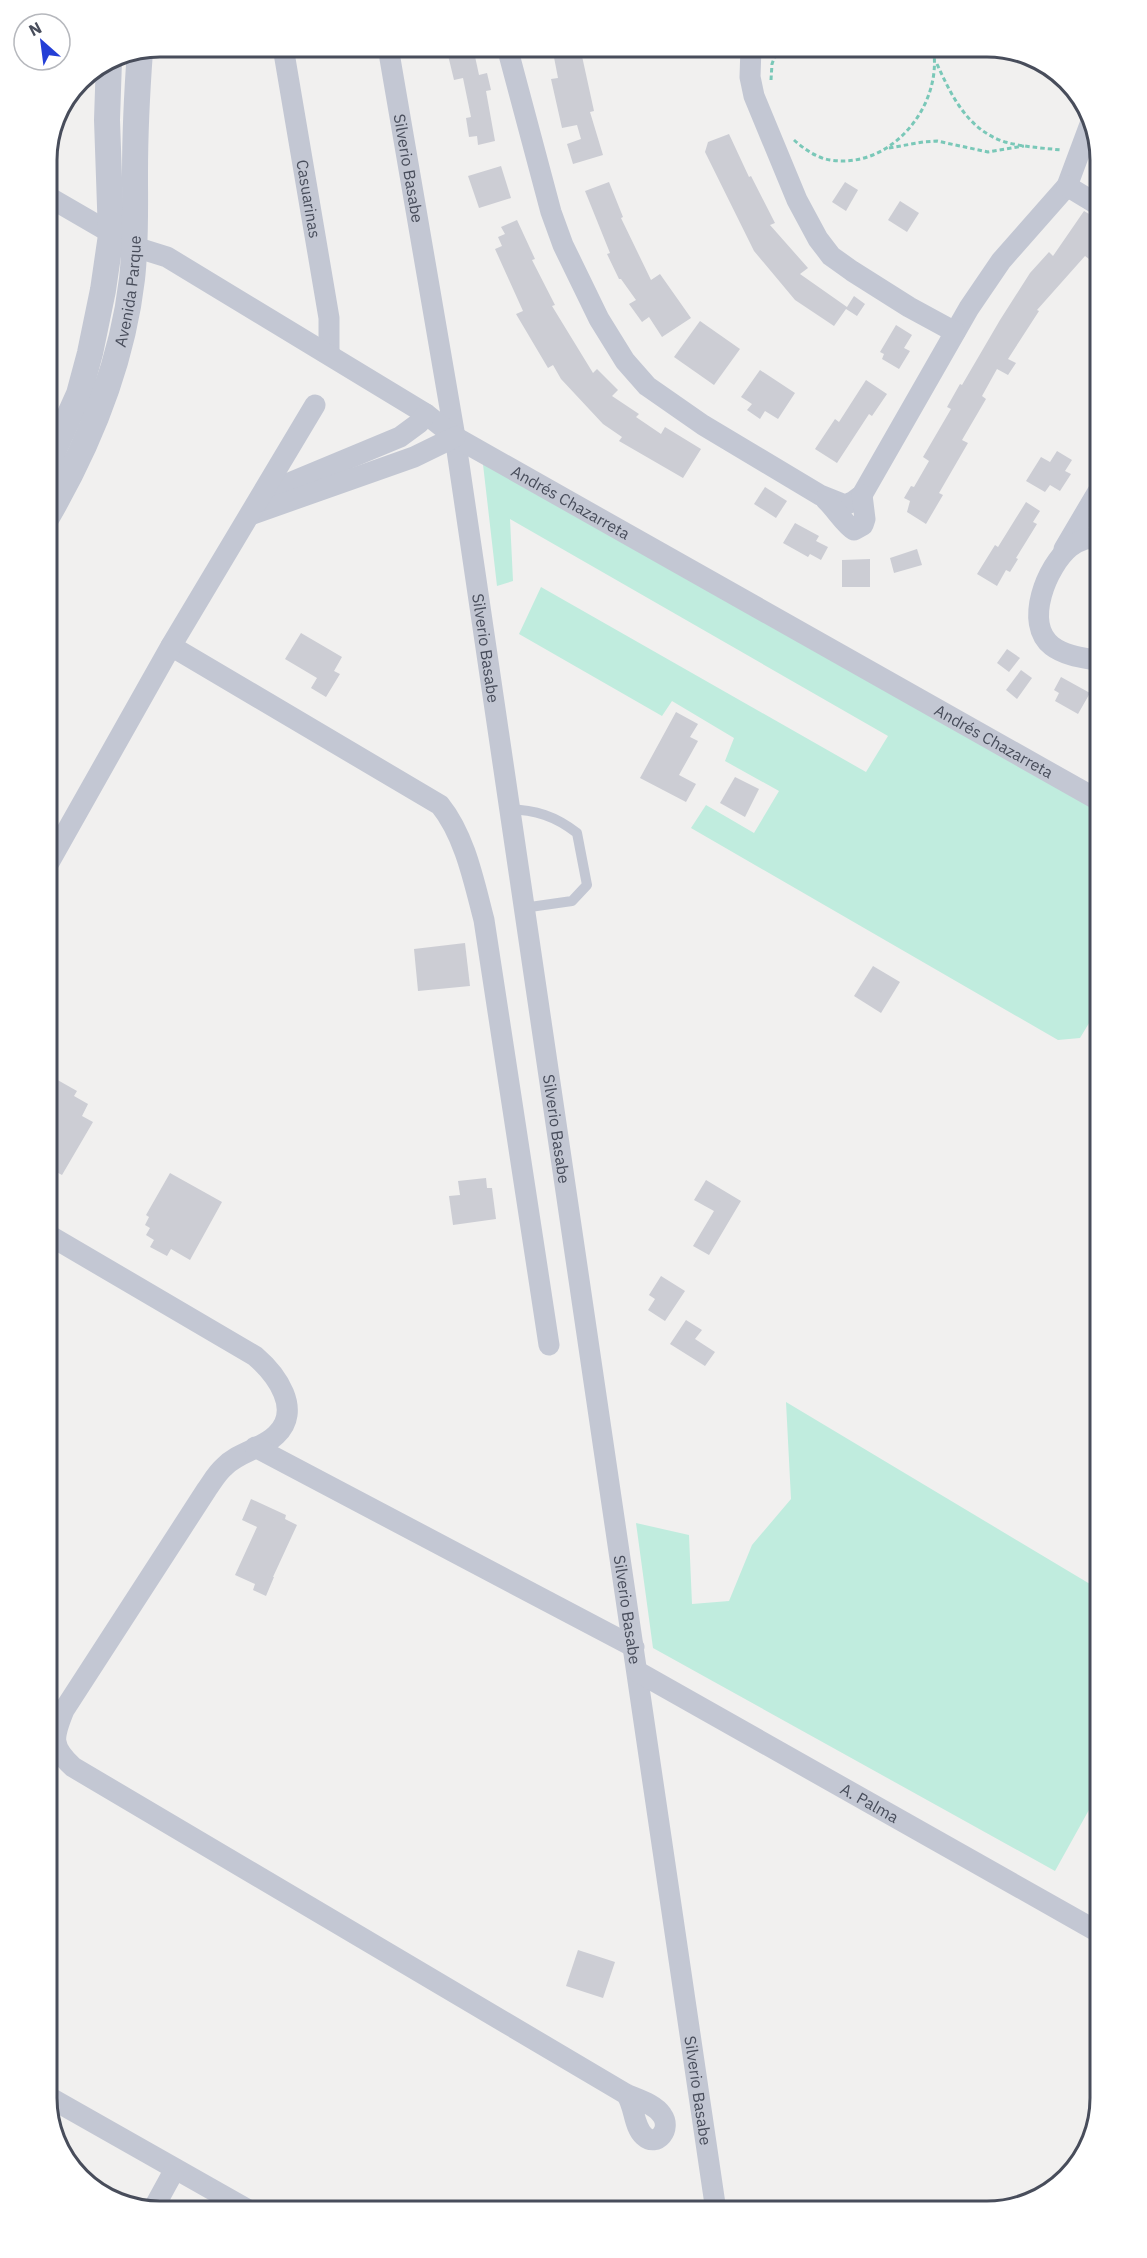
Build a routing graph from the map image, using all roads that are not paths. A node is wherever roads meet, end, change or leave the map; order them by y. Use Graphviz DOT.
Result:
graph roads {
  1 [pos="284,57"];
  2 [pos="390,57"];
  3 [pos="510,57"];
  4 [pos="751,57"];
  5 [pos="139,59"];
  6 [pos="109,71"];
  7 [pos="1086,134"];
  8 [pos="1067,186"];
  9 [pos="1090,191"];
  10 [pos="1090,200"];
  11 [pos="57,202"];
  12 [pos="111,235"];
  13 [pos="135,247"];
  14 [pos="955,332"];
  15 [pos="329,353"];
  16 [pos="315,405"];
  17 [pos="426,414"];
  18 [pos="455,437"];
  19 [pos="57,442"];
  20 [pos="266,489"];
  21 [pos="57,499"];
  22 [pos="1090,506"];
  23 [pos="250,515"];
  24 [pos="1090,539"];
  25 [pos="1056,562"];
  26 [pos="171,646"];
  27 [pos="1090,658"];
  28 [pos="1090,795"];
  29 [pos="508,809"];
  30 [pos="57,848"];
  31 [pos="523,908"];
  32 [pos="57,1240"];
  33 [pos="549,1345"];
  34 [pos="255,1447"];
  35 [pos="634,1647"];
  36 [pos="638,1672"];
  37 [pos="57,1727"];
  38 [pos="57,1748"];
  39 [pos="1090,1926"];
  40 [pos="626,2094"];
  41 [pos="57,2102"];
  42 [pos="175,2169"];
  43 [pos="157,2201"];
  44 [pos="232,2201"];
  45 [pos="715,2201"];
  1 -- 15 [label="street, Casuarinas"];
  2 -- 18 [label="street, Silverio Basabe"];
  3 -- 14 [label="street"];
  4 -- 14 [label="street"];
  5 -- 13 [label="street, Avenida Parque"];
  6 -- 12 [label="street, Avenida Parque"];
  7 -- 8 [label="street"];
  8 -- 9 [label="street"];
  8 -- 10 [label="street"];
  8 -- 14 [label="street"];
  11 -- 12 [label="street, Andrés Chazarreta"];
  12 -- 13 [label="street, Andrés Chazarreta"];
  12 -- 19 [label="street, Avenida Parque"];
  13 -- 15 [label="street, Andrés Chazarreta"];
  13 -- 21 [label="street, Avenida Parque"];
  15 -- 17 [label="street, Andrés Chazarreta"];
  16 -- 20 [label="street"];
  17 -- 18 [label="street, Andrés Chazarreta"];
  17 -- 20 [label="street"];
  18 -- 23 [label="street"];
  18 -- 28 [label="street, Andrés Chazarreta"];
  18 -- 29 [label="street, Silverio Basabe"];
  20 -- 23 [label="street"];
  22 -- 25 [label="street"];
  23 -- 26 [label="street"];
  24 -- 25 [label="street"];
  25 -- 27 [label="street"];
  26 -- 30 [label="street"];
  26 -- 33 [label="street"];
  29 -- 31 [label="street, Silverio Basabe"];
  29 -- 31 [label="lane"];
  31 -- 35 [label="street, Silverio Basabe"];
  32 -- 34 [label="street"];
  34 -- 35 [label="street"];
  34 -- 37 [label="street"];
  35 -- 36 [label="street, Silverio Basabe"];
  36 -- 39 [label="street, A. Palma"];
  36 -- 45 [label="street, Silverio Basabe"];
  38 -- 40 [label="street"];
  41 -- 42 [label="street"];
  42 -- 43 [label="street"];
  42 -- 44 [label="street"];
}
